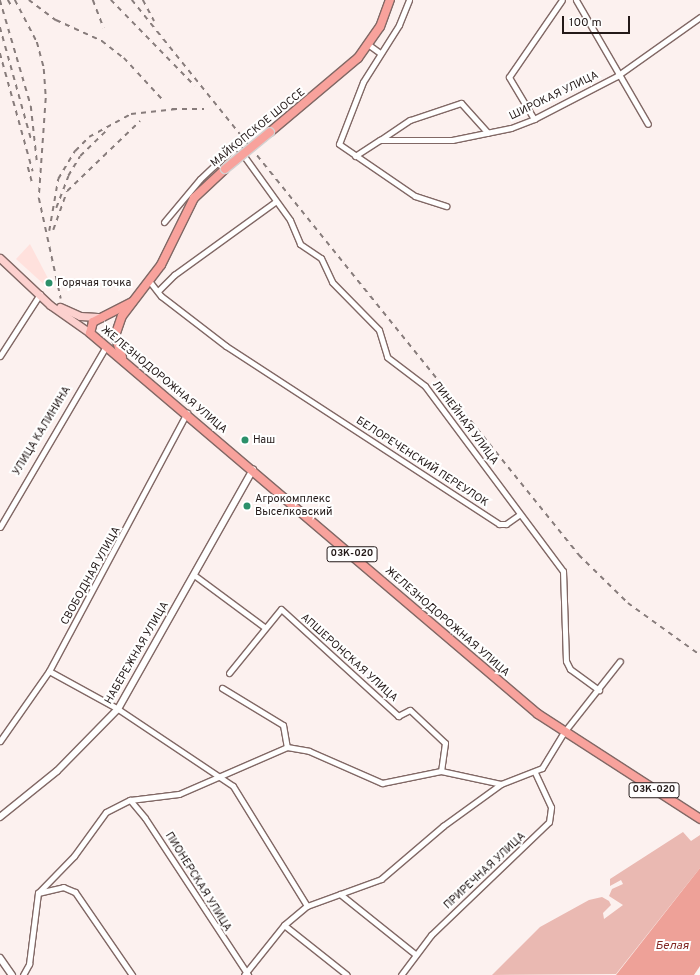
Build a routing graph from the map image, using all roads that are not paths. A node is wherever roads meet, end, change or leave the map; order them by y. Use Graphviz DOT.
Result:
graph roads {
  1 [pos="390,0"];
  2 [pos="409,0"];
  3 [pos="562,0"];
  4 [pos="576,0"];
  5 [pos="700,17"];
  6 [pos="369,45"];
  7 [pos="380,53"];
  8 [pos="618,76"];
  9 [pos="534,119"];
  10 [pos="648,124"];
  11 [pos="488,133"];
  12 [pos="380,140"];
  13 [pos="355,156"];
  14 [pos="275,202"];
  15 [pos="446,206"];
  16 [pos="164,222"];
  17 [pos="0,258"];
  18 [pos="150,282"];
  19 [pos="158,291"];
  20 [pos="41,295"];
  21 [pos="132,302"];
  22 [pos="108,316"];
  23 [pos="122,316"];
  24 [pos="92,335"];
  25 [pos="106,346"];
  26 [pos="0,356"];
  27 [pos="128,363"];
  28 [pos="187,413"];
  29 [pos="253,469"];
  30 [pos="519,515"];
  31 [pos="0,527"];
  32 [pos="194,575"];
  33 [pos="264,627"];
  34 [pos="620,661"];
  35 [pos="49,671"];
  36 [pos="230,673"];
  37 [pos="222,688"];
  38 [pos="599,690"];
  39 [pos="118,709"];
  40 [pos="564,732"];
  41 [pos="0,741"];
  42 [pos="287,747"];
  43 [pos="441,771"];
  44 [pos="535,772"];
  45 [pos="219,776"];
  46 [pos="501,784"];
  47 [pos="130,800"];
  48 [pos="0,817"];
  49 [pos="696,817"];
  50 [pos="38,893"];
  51 [pos="340,894"];
  52 [pos="307,906"];
  53 [pos="284,925"];
  54 [pos="415,954"];
  55 [pos="0,958"];
  56 [pos="25,974"];
  57 [pos="246,974"];
  58 [pos="12,975"];
  59 [pos="132,975"];
  60 [pos="347,975"];
  61 [pos="401,975"];
  1 -- 6 [label="main road, МАЙКОПСКОЕ ШОССЕ"];
  2 -- 7 [label="street"];
  3 -- 9 [label="street"];
  4 -- 8 [label="street"];
  5 -- 8 [label="street, ШИРОКАЯ УЛИЦА"];
  6 -- 7 [label="street"];
  6 -- 18 [label="main road, МАЙКОПСКОЕ ШОССЕ, bridge"];
  7 -- 13 [label="street"];
  8 -- 9 [label="street, ШИРОКАЯ УЛИЦА"];
  8 -- 10 [label="street"];
  9 -- 11 [label="street, ШИРОКАЯ УЛИЦА"];
  11 -- 12 [label="street, ШИРОКАЯ УЛИЦА"];
  11 -- 12 [label="street"];
  12 -- 13 [label="street"];
  13 -- 15 [label="street"];
  14 -- 16 [label="street, ЛИНЕЙНАЯ УЛИЦА"];
  14 -- 19 [label="street"];
  14 -- 30 [label="street, ЛИНЕЙНАЯ УЛИЦА"];
  17 -- 20 [label="main road, ЖЕЛЕЗНОДОРОЖНАЯ УЛИЦА"];
  18 -- 19 [label="street, БЕЛОРЕЧЕНСКИЙ ПЕРЕУЛОК"];
  18 -- 21 [label="main road"];
  19 -- 30 [label="street, БЕЛОРЕЧЕНСКИЙ ПЕРЕУЛОК"];
  20 -- 22 [label="main road"];
  20 -- 24 [label="main road, ЖЕЛЕЗНОДОРОЖНАЯ УЛИЦА"];
  20 -- 26 [label="street"];
  21 -- 22 [label="main road"];
  21 -- 23 [label="main road"];
  22 -- 24 [label="main road"];
  23 -- 24 [label="main road"];
  23 -- 27 [label="main road"];
  24 -- 25 [label="main road, ЖЕЛЕЗНОДОРОЖНАЯ УЛИЦА / 03К-020"];
  25 -- 27 [label="main road, ЖЕЛЕЗНОДОРОЖНАЯ УЛИЦА / 03К-020"];
  25 -- 31 [label="street, УЛИЦА КАЛИНИНА"];
  27 -- 28 [label="main road, ЖЕЛЕЗНОДОРОЖНАЯ УЛИЦА / 03К-020"];
  28 -- 29 [label="main road, ЖЕЛЕЗНОДОРОЖНАЯ УЛИЦА / 03К-020"];
  28 -- 35 [label="street, СВОБОДНАЯ УЛИЦА"];
  29 -- 32 [label="street, НАБЕРЕЖНАЯ УЛИЦА"];
  29 -- 40 [label="main road, ЖЕЛЕЗНОДОРОЖНАЯ УЛИЦА / 03К-020"];
  30 -- 38 [label="street"];
  32 -- 33 [label="street"];
  32 -- 39 [label="street, НАБЕРЕЖНАЯ УЛИЦА"];
  33 -- 36 [label="street, АПШЕРОНСКАЯ УЛИЦА"];
  33 -- 43 [label="street, АПШЕРОНСКАЯ УЛИЦА"];
  34 -- 38 [label="street"];
  35 -- 39 [label="street"];
  35 -- 41 [label="street, СВОБОДНАЯ УЛИЦА"];
  37 -- 42 [label="street"];
  38 -- 40 [label="street"];
  39 -- 45 [label="street"];
  39 -- 48 [label="street, НАБЕРЕЖНАЯ УЛИЦА"];
  40 -- 44 [label="street"];
  40 -- 49 [label="main road, ЖЕЛЕЗНОДОРОЖНАЯ УЛИЦА / 03К-020"];
  42 -- 43 [label="street"];
  42 -- 45 [label="street"];
  43 -- 46 [label="street"];
  44 -- 46 [label="street"];
  44 -- 54 [label="street, ПРИРЕЧНАЯ УЛИЦА"];
  45 -- 47 [label="street"];
  45 -- 52 [label="street"];
  46 -- 51 [label="street"];
  47 -- 50 [label="street"];
  47 -- 57 [label="street, ПИОНЕРСКАЯ УЛИЦА"];
  50 -- 56 [label="street"];
  50 -- 59 [label="street"];
  51 -- 52 [label="street"];
  51 -- 54 [label="street"];
  52 -- 53 [label="street"];
  53 -- 57 [label="street"];
  53 -- 60 [label="street"];
  54 -- 61 [label="street, ПРИРЕЧНАЯ УЛИЦА"];
  55 -- 58 [label="street"];
}
